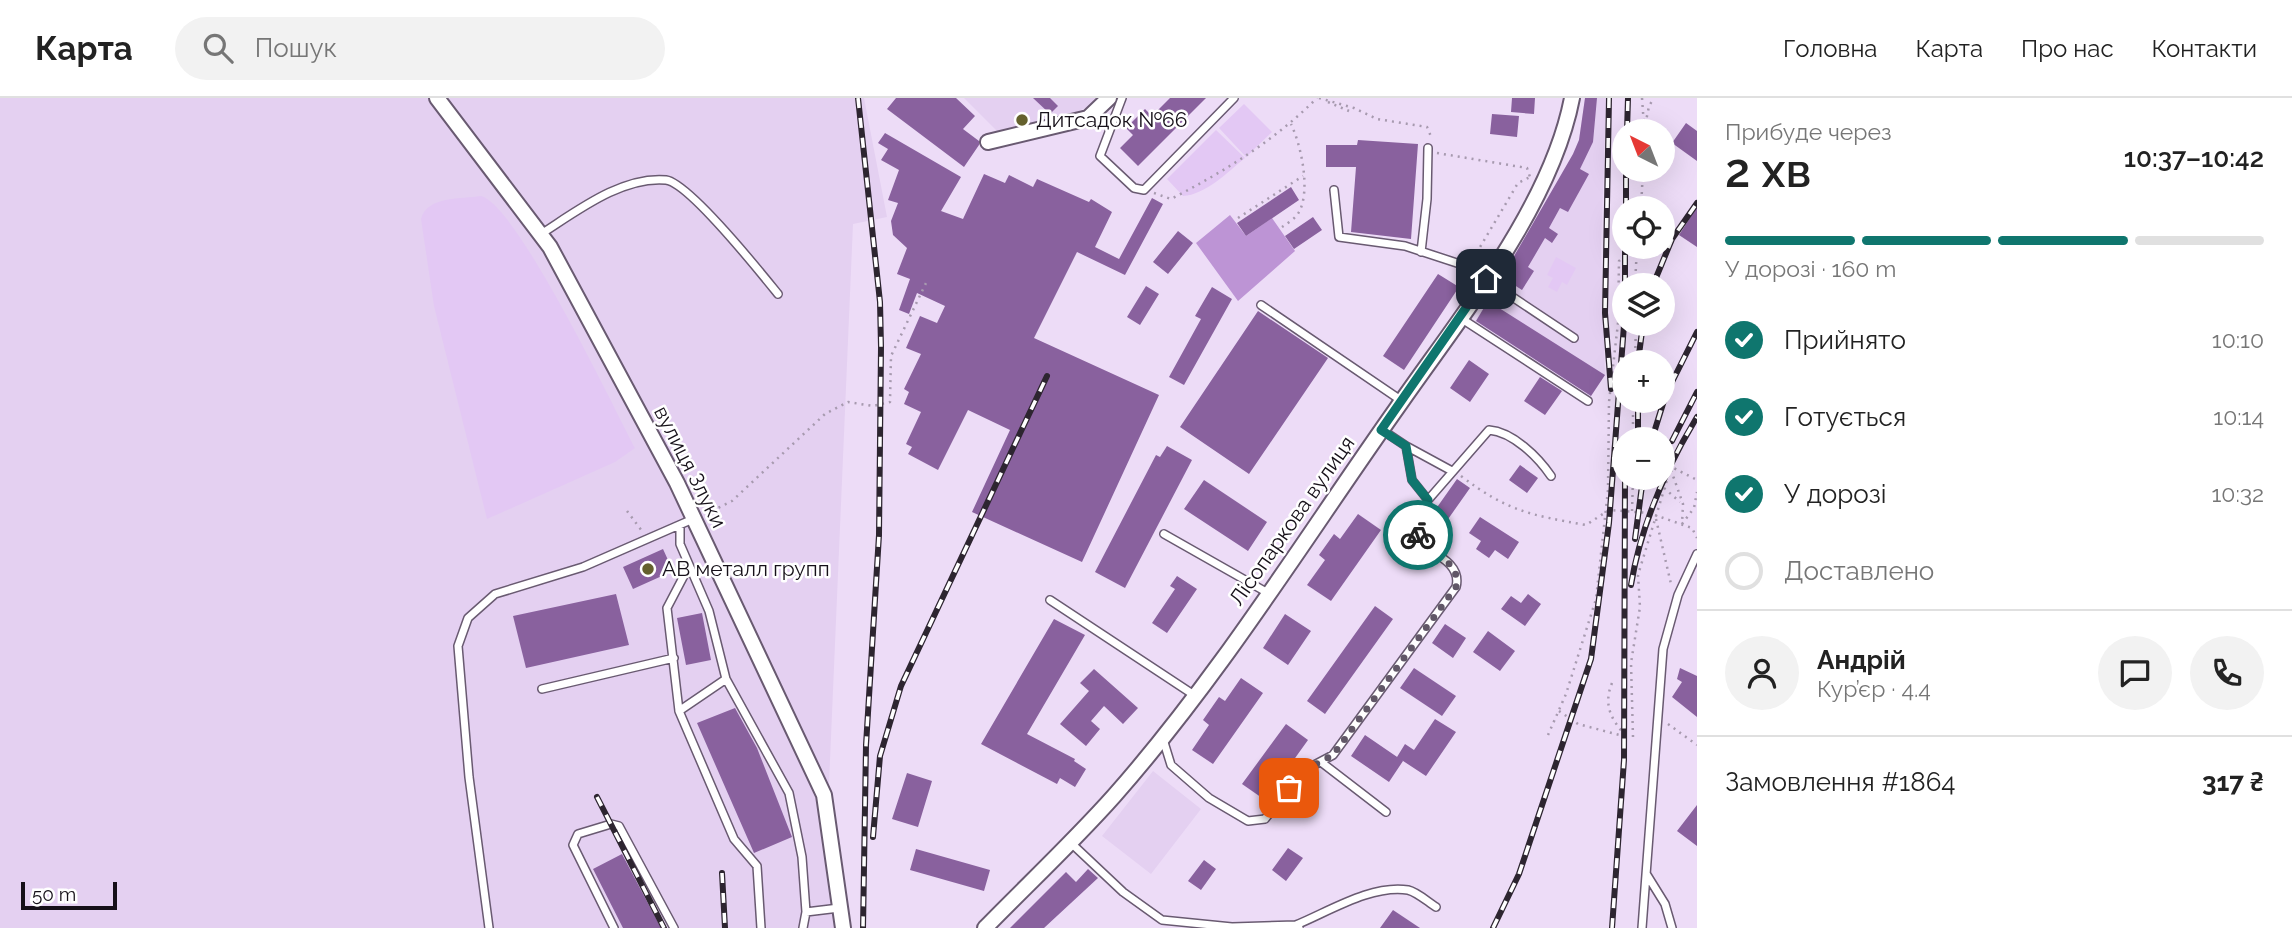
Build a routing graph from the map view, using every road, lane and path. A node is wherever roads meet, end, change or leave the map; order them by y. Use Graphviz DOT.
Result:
graph roads {
  1 [pos="437,98"];
  2 [pos="1109,98"];
  3 [pos="1122,98"];
  4 [pos="1234,98"];
  5 [pos="1317,98"];
  6 [pos="1572,98"];
  7 [pos="1643,98"];
  8 [pos="1654,98"];
  9 [pos="1349,111"];
  10 [pos="1644,119"];
  11 [pos="1646,119"];
  12 [pos="1291,124"];
  13 [pos="988,142"];
  14 [pos="1428,148"];
  15 [pos="1549,169"];
  16 [pos="1303,176"];
  17 [pos="1144,190"];
  18 [pos="1335,190"];
  19 [pos="1238,218"];
  20 [pos="1282,227"];
  21 [pos="540,234"];
  22 [pos="1421,251"];
  23 [pos="1621,259"];
  24 [pos="1468,268"];
  25 [pos="1486,279"];
  26 [pos="926,283"];
  27 [pos="778,294"];
  28 [pos="1261,305"];
  29 [pos="1459,317"];
  30 [pos="1574,338"];
  31 [pos="1402,401"];
  32 [pos="1588,401"];
  33 [pos="1381,430"];
  34 [pos="1406,446"];
  35 [pos="1675,469"];
  36 [pos="1451,471"];
  37 [pos="1551,476"];
  38 [pos="1697,480"];
  39 [pos="1675,485"];
  40 [pos="1633,490"];
  41 [pos="1662,490"];
  42 [pos="1667,490"];
  43 [pos="1697,492"];
  44 [pos="1428,500"];
  45 [pos="1683,504"];
  46 [pos="627,511"];
  47 [pos="712,511"];
  48 [pos="1632,511"];
  49 [pos="1604,513"];
  50 [pos="1656,515"];
  51 [pos="687,522"];
  52 [pos="1682,524"];
  53 [pos="1164,534"];
  54 [pos="1697,538"];
  55 [pos="648,539"];
  56 [pos="1697,554"];
  57 [pos="689,566"];
  58 [pos="1268,593"];
  59 [pos="1050,600"];
  60 [pos="1676,602"];
  61 [pos="674,658"];
  62 [pos="726,679"];
  63 [pos="1612,683"];
  64 [pos="542,689"];
  65 [pos="1194,695"];
  66 [pos="1558,710"];
  67 [pos="679,711"];
  68 [pos="1656,715"];
  69 [pos="1548,735"];
  70 [pos="1162,737"];
  71 [pos="1633,737"];
  72 [pos="1697,745"];
  73 [pos="1321,762"];
  74 [pos="1386,812"];
  75 [pos="1070,842"];
  76 [pos="1646,874"];
  77 [pos="1436,907"];
  78 [pos="839,908"];
  79 [pos="806,912"];
  80 [pos="1298,927"];
  81 [pos="489,928"];
  82 [pos="614,928"];
  83 [pos="674,928"];
  84 [pos="761,928"];
  85 [pos="803,928"];
  86 [pos="843,928"];
  87 [pos="985,928"];
  88 [pos="1642,928"];
  89 [pos="1672,928"];
  1 -- 21 [label="street, вулиця Злуки"];
  2 -- 13 [label="street"];
  3 -- 17 [label="lane"];
  4 -- 17 [label="lane"];
  5 -- 9 [label="path"];
  5 -- 12 [label="path"];
  6 -- 15 [label="street, Лісопаркова вулиця"];
  7 -- 10 [label="path"];
  8 -- 11 [label="path"];
  12 -- 16 [label="path"];
  12 -- 17 [label="path"];
  14 -- 22 [label="lane"];
  15 -- 24 [label="path"];
  15 -- 25 [label="street, Лісопаркова вулиця"];
  16 -- 19 [label="path"];
  16 -- 20 [label="path"];
  18 -- 22 [label="lane"];
  21 -- 27 [label="lane"];
  21 -- 51 [label="street, вулиця Злуки"];
  22 -- 24 [label="lane"];
  23 -- 49 [label="path"];
  24 -- 25 [label="lane"];
  25 -- 29 [label="street, Лісопаркова вулиця"];
  25 -- 30 [label="lane"];
  26 -- 47 [label="path"];
  28 -- 31 [label="lane"];
  29 -- 31 [label="street, Лісопаркова вулиця"];
  29 -- 32 [label="lane"];
  31 -- 33 [label="street, Лісопаркова вулиця"];
  33 -- 34 [label="lane"];
  33 -- 58 [label="street, Лісопаркова вулиця"];
  34 -- 36 [label="lane"];
  34 -- 44 [label="lane"];
  35 -- 38 [label="path"];
  36 -- 37 [label="lane"];
  36 -- 44 [label="lane"];
  36 -- 49 [label="path"];
  39 -- 45 [label="path"];
  40 -- 48 [label="path"];
  41 -- 50 [label="path"];
  42 -- 45 [label="path"];
  43 -- 52 [label="path"];
  44 -- 73 [label="lane"];
  45 -- 52 [label="path"];
  46 -- 55 [label="path"];
  48 -- 49 [label="path"];
  48 -- 50 [label="path"];
  49 -- 66 [label="path"];
  50 -- 52 [label="path"];
  50 -- 60 [label="path"];
  50 -- 71 [label="path"];
  51 -- 55 [label="lane"];
  51 -- 57 [label="lane"];
  51 -- 78 [label="street, вулиця Злуки"];
  52 -- 54 [label="path"];
  53 -- 58 [label="lane"];
  55 -- 81 [label="lane"];
  56 -- 60 [label="lane"];
  57 -- 61 [label="lane"];
  57 -- 62 [label="lane"];
  58 -- 65 [label="street, Лісопаркова вулиця"];
  59 -- 65 [label="lane"];
  60 -- 68 [label="lane"];
  61 -- 64 [label="lane"];
  61 -- 67 [label="lane"];
  62 -- 67 [label="lane"];
  62 -- 79 [label="lane"];
  63 -- 66 [label="path"];
  65 -- 70 [label="street, Лісопаркова вулиця"];
  66 -- 69 [label="path"];
  67 -- 84 [label="lane"];
  68 -- 72 [label="path"];
  68 -- 76 [label="lane"];
  70 -- 73 [label="lane"];
  70 -- 75 [label="street, Лісопаркова вулиця"];
  73 -- 74 [label="lane"];
  75 -- 80 [label="lane"];
  75 -- 87 [label="street, Лісопаркова вулиця"];
  76 -- 88 [label="lane"];
  76 -- 89 [label="lane"];
  77 -- 80 [label="lane"];
  78 -- 79 [label="lane"];
  78 -- 86 [label="street, вулиця Злуки"];
  79 -- 85 [label="lane"];
  82 -- 83 [label="lane"];
}
